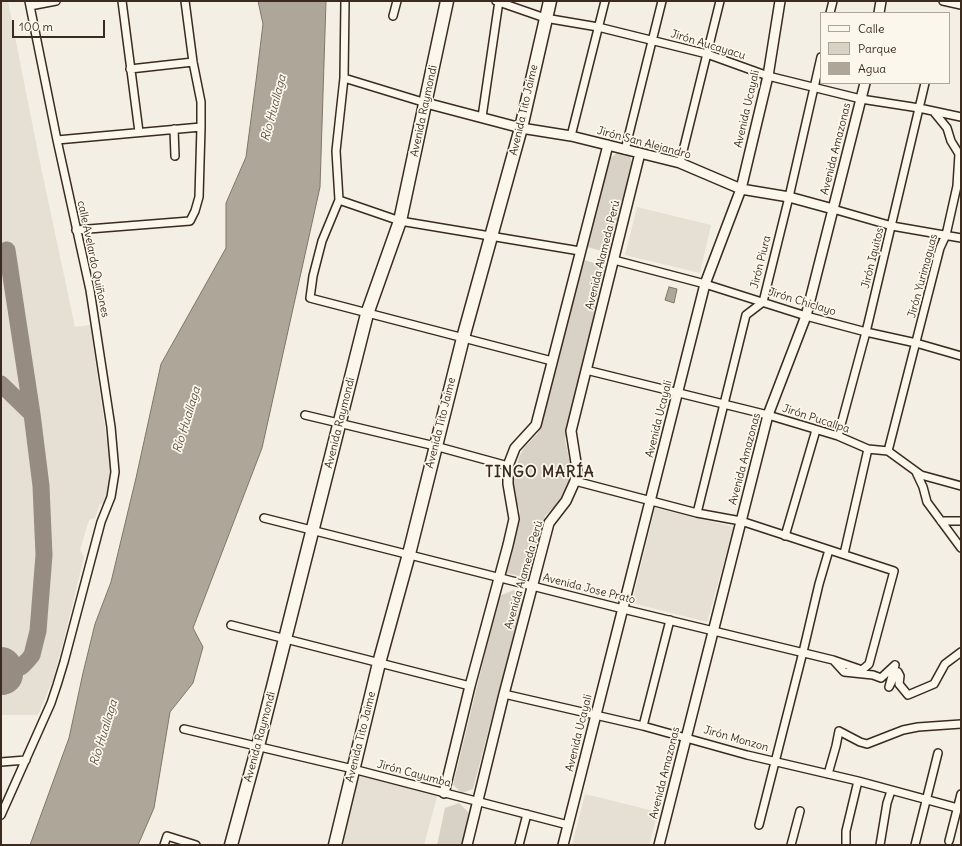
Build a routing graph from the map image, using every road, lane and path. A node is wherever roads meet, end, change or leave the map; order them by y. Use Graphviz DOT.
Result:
graph roads {
  1 [pos="56,1"];
  2 [pos="122,1"];
  3 [pos="185,1"];
  4 [pos="345,1"];
  5 [pos="397,1"];
  6 [pos="447,1"];
  7 [pos="498,1"];
  8 [pos="550,1"];
  9 [pos="605,1"];
  10 [pos="662,1"];
  11 [pos="720,1"];
  12 [pos="780,1"];
  13 [pos="833,1"];
  14 [pos="881,1"];
  15 [pos="943,1"];
  16 [pos="30,3"];
  17 [pos="961,5"];
  18 [pos="830,12"];
  19 [pos="879,12"];
  20 [pos="394,16"];
  21 [pos="545,18"];
  22 [pos="598,27"];
  23 [pos="652,40"];
  24 [pos="707,54"];
  25 [pos="820,61"];
  26 [pos="193,62"];
  27 [pos="130,69"];
  28 [pos="768,76"];
  29 [pos="344,78"];
  30 [pos="865,84"];
  31 [pos="925,84"];
  32 [pos="814,87"];
  33 [pos="861,99"];
  34 [pos="426,103"];
  35 [pos="919,108"];
  36 [pos="934,112"];
  37 [pos="482,117"];
  38 [pos="961,118"];
  39 [pos="202,126"];
  40 [pos="521,128"];
  41 [pos="174,129"];
  42 [pos="139,132"];
  43 [pos="571,136"];
  44 [pos="57,140"];
  45 [pos="608,145"];
  46 [pos="625,150"];
  47 [pos="640,153"];
  48 [pos="175,156"];
  49 [pos="680,163"];
  50 [pos="742,189"];
  51 [pos="789,197"];
  52 [pos="338,200"];
  53 [pos="833,209"];
  54 [pos="400,221"];
  55 [pos="892,226"];
  56 [pos="76,230"];
  57 [pos="492,235"];
  58 [pos="946,235"];
  59 [pos="961,238"];
  60 [pos="580,251"];
  61 [pos="614,260"];
  62 [pos="705,284"];
  63 [pos="763,302"];
  64 [pos="368,314"];
  65 [pos="806,316"];
  66 [pos="866,332"];
  67 [pos="462,338"];
  68 [pos="916,343"];
  69 [pos="961,356"];
  70 [pos="552,361"];
  71 [pos="586,370"];
  72 [pos="678,393"];
  73 [pos="724,404"];
  74 [pos="305,415"];
  75 [pos="768,416"];
  76 [pos="340,423"];
  77 [pos="816,430"];
  78 [pos="838,436"];
  79 [pos="435,446"];
  80 [pos="868,449"];
  81 [pos="888,451"];
  82 [pos="508,466"];
  83 [pos="914,469"];
  84 [pos="575,482"];
  85 [pos="961,486"];
  86 [pos="650,501"];
  87 [pos="697,513"];
  88 [pos="264,518"];
  89 [pos="741,521"];
  90 [pos="941,521"];
  91 [pos="961,521"];
  92 [pos="313,530"];
  93 [pos="785,536"];
  94 [pos="961,548"];
  95 [pos="829,550"];
  96 [pos="409,554"];
  97 [pos="844,554"];
  98 [pos="499,577"];
  99 [pos="532,586"];
  100 [pos="623,609"];
  101 [pos="670,620"];
  102 [pos="231,625"];
  103 [pos="714,631"];
  104 [pos="285,639"];
  105 [pos="803,652"];
  106 [pos="961,652"];
  107 [pos="832,660"];
  108 [pos="379,663"];
  109 [pos="470,686"];
  110 [pos="504,694"];
  111 [pos="596,715"];
  112 [pos="961,724"];
  113 [pos="643,726"];
  114 [pos="184,729"];
  115 [pos="687,737"];
  116 [pos="258,746"];
  117 [pos="938,753"];
  118 [pos="26,760"];
  119 [pos="1,762"];
  120 [pos="775,762"];
  121 [pos="353,769"];
  122 [pos="828,774"];
  123 [pos="858,782"];
  124 [pos="890,791"];
  125 [pos="444,793"];
  126 [pos="961,794"];
  127 [pos="926,800"];
  128 [pos="477,801"];
  129 [pos="959,808"];
  130 [pos="800,811"];
  131 [pos="527,814"];
  132 [pos="1,815"];
  133 [pos="568,825"];
  134 [pos="759,825"];
  135 [pos="949,841"];
  136 [pos="846,844"];
  137 [pos="164,845"];
  138 [pos="196,845"];
  139 [pos="231,845"];
  140 [pos="334,845"];
  141 [pos="467,845"];
  142 [pos="519,845"];
  143 [pos="563,845"];
  144 [pos="659,845"];
  145 [pos="791,845"];
  146 [pos="880,845"];
  147 [pos="915,845"];
  1 -- 16 [label="street"];
  2 -- 27 [label="street"];
  3 -- 26 [label="street"];
  4 -- 29 [label="street"];
  5 -- 20 [label="street"];
  6 -- 34 [label="highway, Avenida Raymondi"];
  7 -- 21 [label="street, Jirón Aucayacu"];
  7 -- 37 [label="street"];
  8 -- 21 [label="highway, Avenida Tito Jaime"];
  9 -- 22 [label="street"];
  10 -- 23 [label="street"];
  11 -- 24 [label="street"];
  12 -- 28 [label="street, Avenida Ucayali"];
  13 -- 18 [label="street"];
  14 -- 19 [label="street"];
  15 -- 17 [label="street"];
  16 -- 44 [label="street, calle Avelardo Quiñones"];
  21 -- 22 [label="street, Jirón Aucayacu"];
  21 -- 40 [label="highway, Avenida Tito Jaime"];
  22 -- 23 [label="street, Jirón Aucayacu"];
  22 -- 43 [label="street"];
  23 -- 24 [label="street, Jirón Aucayacu"];
  23 -- 46 [label="street"];
  24 -- 28 [label="street, Jirón Aucayacu"];
  24 -- 49 [label="street"];
  25 -- 32 [label="street, Jirón Piura"];
  26 -- 27 [label="street"];
  26 -- 39 [label="street"];
  27 -- 42 [label="street"];
  28 -- 32 [label="street, Jirón Aucayacu"];
  28 -- 50 [label="street, Avenida Ucayali"];
  29 -- 34 [label="street, Jirón San Alejandro"];
  29 -- 52 [label="street"];
  30 -- 33 [label="street, Avenida Amazonas"];
  31 -- 35 [label="street, Jirón Iquitos"];
  32 -- 33 [label="street, Jirón Aucayacu"];
  32 -- 51 [label="street, Jirón Piura"];
  33 -- 35 [label="street, Jirón Aucayacu"];
  33 -- 53 [label="street, Avenida Amazonas"];
  34 -- 37 [label="street, Jirón San Alejandro"];
  34 -- 54 [label="highway, Avenida Raymondi"];
  35 -- 36 [label="street, Jirón Aucayacu"];
  35 -- 55 [label="street, Jirón Iquitos"];
  36 -- 38 [label="street, Jirón Aucayacu"];
  36 -- 58 [label="street, Jirón Yurimaguas"];
  37 -- 40 [label="street, Jirón San Alejandro"];
  39 -- 41 [label="street"];
  39 -- 56 [label="street"];
  40 -- 43 [label="street, Jirón San Alejandro"];
  40 -- 57 [label="highway, Avenida Tito Jaime"];
  41 -- 42 [label="street"];
  41 -- 48 [label="street"];
  42 -- 44 [label="street"];
  43 -- 45 [label="street, Jirón San Alejandro"];
  44 -- 56 [label="street, calle Avelardo Quiñones"];
  45 -- 46 [label="street, Jirón San Alejandro"];
  45 -- 60 [label="street, Avenida Alameda Perú"];
  46 -- 47 [label="street, Jirón San Alejandro"];
  47 -- 49 [label="street, Jirón San Alejandro"];
  47 -- 61 [label="street, Avenida Alameda Perú"];
  49 -- 50 [label="street, Jirón San Alejandro"];
  50 -- 51 [label="street, Jirón San Alejandro"];
  50 -- 62 [label="street, Avenida Ucayali"];
  51 -- 53 [label="street, Jirón San Alejandro"];
  51 -- 63 [label="street, Jirón Piura"];
  52 -- 54 [label="street"];
  52 -- 64 [label="street"];
  53 -- 55 [label="street, Jirón San Alejandro"];
  53 -- 65 [label="street, Avenida Amazonas"];
  54 -- 57 [label="street"];
  54 -- 64 [label="highway, Avenida Raymondi"];
  55 -- 58 [label="street, Jirón San Alejandro"];
  55 -- 66 [label="street, Jirón Iquitos"];
  56 -- 118 [label="street, calle Avelardo Quiñones"];
  57 -- 60 [label="street"];
  57 -- 67 [label="highway, Avenida Tito Jaime"];
  58 -- 59 [label="street, Jirón San Alejandro"];
  58 -- 68 [label="street, Jirón Yurimaguas"];
  60 -- 70 [label="street, Avenida Alameda Perú"];
  61 -- 62 [label="street, Jirón Chiclayo"];
  61 -- 71 [label="street, Avenida Alameda Perú"];
  62 -- 63 [label="street, Jirón Chiclayo"];
  62 -- 72 [label="street, Avenida Ucayali"];
  63 -- 65 [label="street, Jirón Chiclayo"];
  63 -- 73 [label="street, Jirón Piura"];
  64 -- 67 [label="street"];
  64 -- 76 [label="highway, Avenida Raymondi"];
  65 -- 66 [label="street, Jirón Chiclayo"];
  65 -- 75 [label="street, Avenida Amazonas"];
  66 -- 68 [label="street, Jirón Chiclayo"];
  66 -- 78 [label="street, Jirón Iquitos"];
  67 -- 70 [label="street"];
  67 -- 79 [label="highway, Avenida Tito Jaime"];
  68 -- 69 [label="street, Jirón Chiclayo"];
  68 -- 81 [label="street, Jirón Yurimaguas"];
  70 -- 82 [label="street, Avenida Alameda Perú"];
  71 -- 72 [label="street, Jirón Pucallpa"];
  71 -- 84 [label="street, Avenida Alameda Perú"];
  72 -- 73 [label="street, Jirón Pucallpa"];
  72 -- 86 [label="street, Avenida Ucayali"];
  73 -- 75 [label="street, Jirón Pucallpa"];
  73 -- 87 [label="street, Jirón Piura"];
  74 -- 76 [label="street"];
  75 -- 77 [label="street, Jirón Pucallpa"];
  75 -- 89 [label="street, Avenida Amazonas"];
  76 -- 79 [label="street"];
  76 -- 92 [label="highway, Avenida Raymondi"];
  77 -- 78 [label="street, Jirón Pucallpa"];
  77 -- 93 [label="street"];
  78 -- 80 [label="street, Jirón Pucallpa"];
  79 -- 82 [label="street"];
  79 -- 96 [label="highway, Avenida Tito Jaime"];
  80 -- 81 [label="street, Jirón Pucallpa"];
  80 -- 97 [label="street"];
  81 -- 83 [label="street, Jirón Pucallpa"];
  82 -- 98 [label="street, Avenida Alameda Perú"];
  83 -- 85 [label="street, Jirón Pucallpa"];
  83 -- 90 [label="street"];
  84 -- 86 [label="street"];
  84 -- 99 [label="street, Avenida Alameda Perú"];
  86 -- 87 [label="street"];
  86 -- 100 [label="street, Avenida Ucayali"];
  87 -- 89 [label="street"];
  88 -- 92 [label="street, Avenida Jose Prato"];
  89 -- 93 [label="street"];
  89 -- 103 [label="street, Avenida Amazonas"];
  90 -- 91 [label="street"];
  90 -- 94 [label="street"];
  92 -- 96 [label="street, Avenida Jose Prato"];
  92 -- 104 [label="highway, Avenida Raymondi"];
  93 -- 95 [label="street"];
  95 -- 97 [label="street"];
  95 -- 105 [label="street"];
  96 -- 98 [label="street, Avenida Jose Prato"];
  96 -- 108 [label="highway, Avenida Tito Jaime"];
  97 -- 107 [label="street, Avenida Jose Prato"];
  98 -- 99 [label="street, Avenida Jose Prato"];
  98 -- 109 [label="street, Avenida Alameda Perú"];
  99 -- 100 [label="street, Avenida Jose Prato"];
  99 -- 110 [label="street, Avenida Alameda Perú"];
  100 -- 101 [label="street, Avenida Jose Prato"];
  100 -- 111 [label="street, Avenida Ucayali"];
  101 -- 103 [label="street, Avenida Jose Prato"];
  101 -- 113 [label="street"];
  102 -- 104 [label="street"];
  103 -- 105 [label="street, Avenida Jose Prato"];
  103 -- 115 [label="street, Avenida Amazonas"];
  104 -- 108 [label="street"];
  104 -- 116 [label="highway, Avenida Raymondi"];
  105 -- 107 [label="street, Avenida Jose Prato"];
  105 -- 120 [label="street"];
  106 -- 107 [label="street"];
  108 -- 109 [label="street"];
  108 -- 121 [label="highway, Avenida Tito Jaime"];
  109 -- 125 [label="street, Avenida Alameda Perú"];
  110 -- 111 [label="street, Jirón Monzon"];
  110 -- 128 [label="street, Avenida Alameda Perú"];
  111 -- 113 [label="street, Jirón Monzon"];
  111 -- 133 [label="street, Avenida Ucayali"];
  112 -- 122 [label="street"];
  113 -- 115 [label="street, Jirón Monzon"];
  114 -- 116 [label="street, Jirón Cayumba"];
  115 -- 120 [label="street, Jirón Monzon"];
  115 -- 144 [label="street, Avenida Amazonas"];
  116 -- 121 [label="street, Jirón Cayumba"];
  116 -- 139 [label="highway, Avenida Raymondi"];
  117 -- 127 [label="street"];
  118 -- 119 [label="street"];
  118 -- 132 [label="street, calle Avelardo Quiñones"];
  120 -- 122 [label="street, Jirón Monzon"];
  120 -- 134 [label="street"];
  121 -- 125 [label="street, Jirón Cayumba"];
  121 -- 140 [label="highway, Avenida Tito Jaime"];
  122 -- 123 [label="street, Jirón Monzon"];
  123 -- 124 [label="street, Jirón Monzon"];
  123 -- 136 [label="street"];
  124 -- 127 [label="street, Jirón Monzon"];
  124 -- 146 [label="street"];
  125 -- 128 [label="street, Jirón Cayumba"];
  126 -- 129 [label="street"];
  127 -- 129 [label="street, Jirón Monzon"];
  127 -- 147 [label="street"];
  128 -- 131 [label="street, Jirón Cayumba"];
  128 -- 141 [label="street, Avenida Alameda Perú"];
  129 -- 135 [label="street"];
  130 -- 145 [label="street"];
  131 -- 133 [label="street, Jirón Cayumba"];
  131 -- 142 [label="street"];
  133 -- 143 [label="street, Avenida Ucayali"];
  137 -- 138 [label="street"];
}
